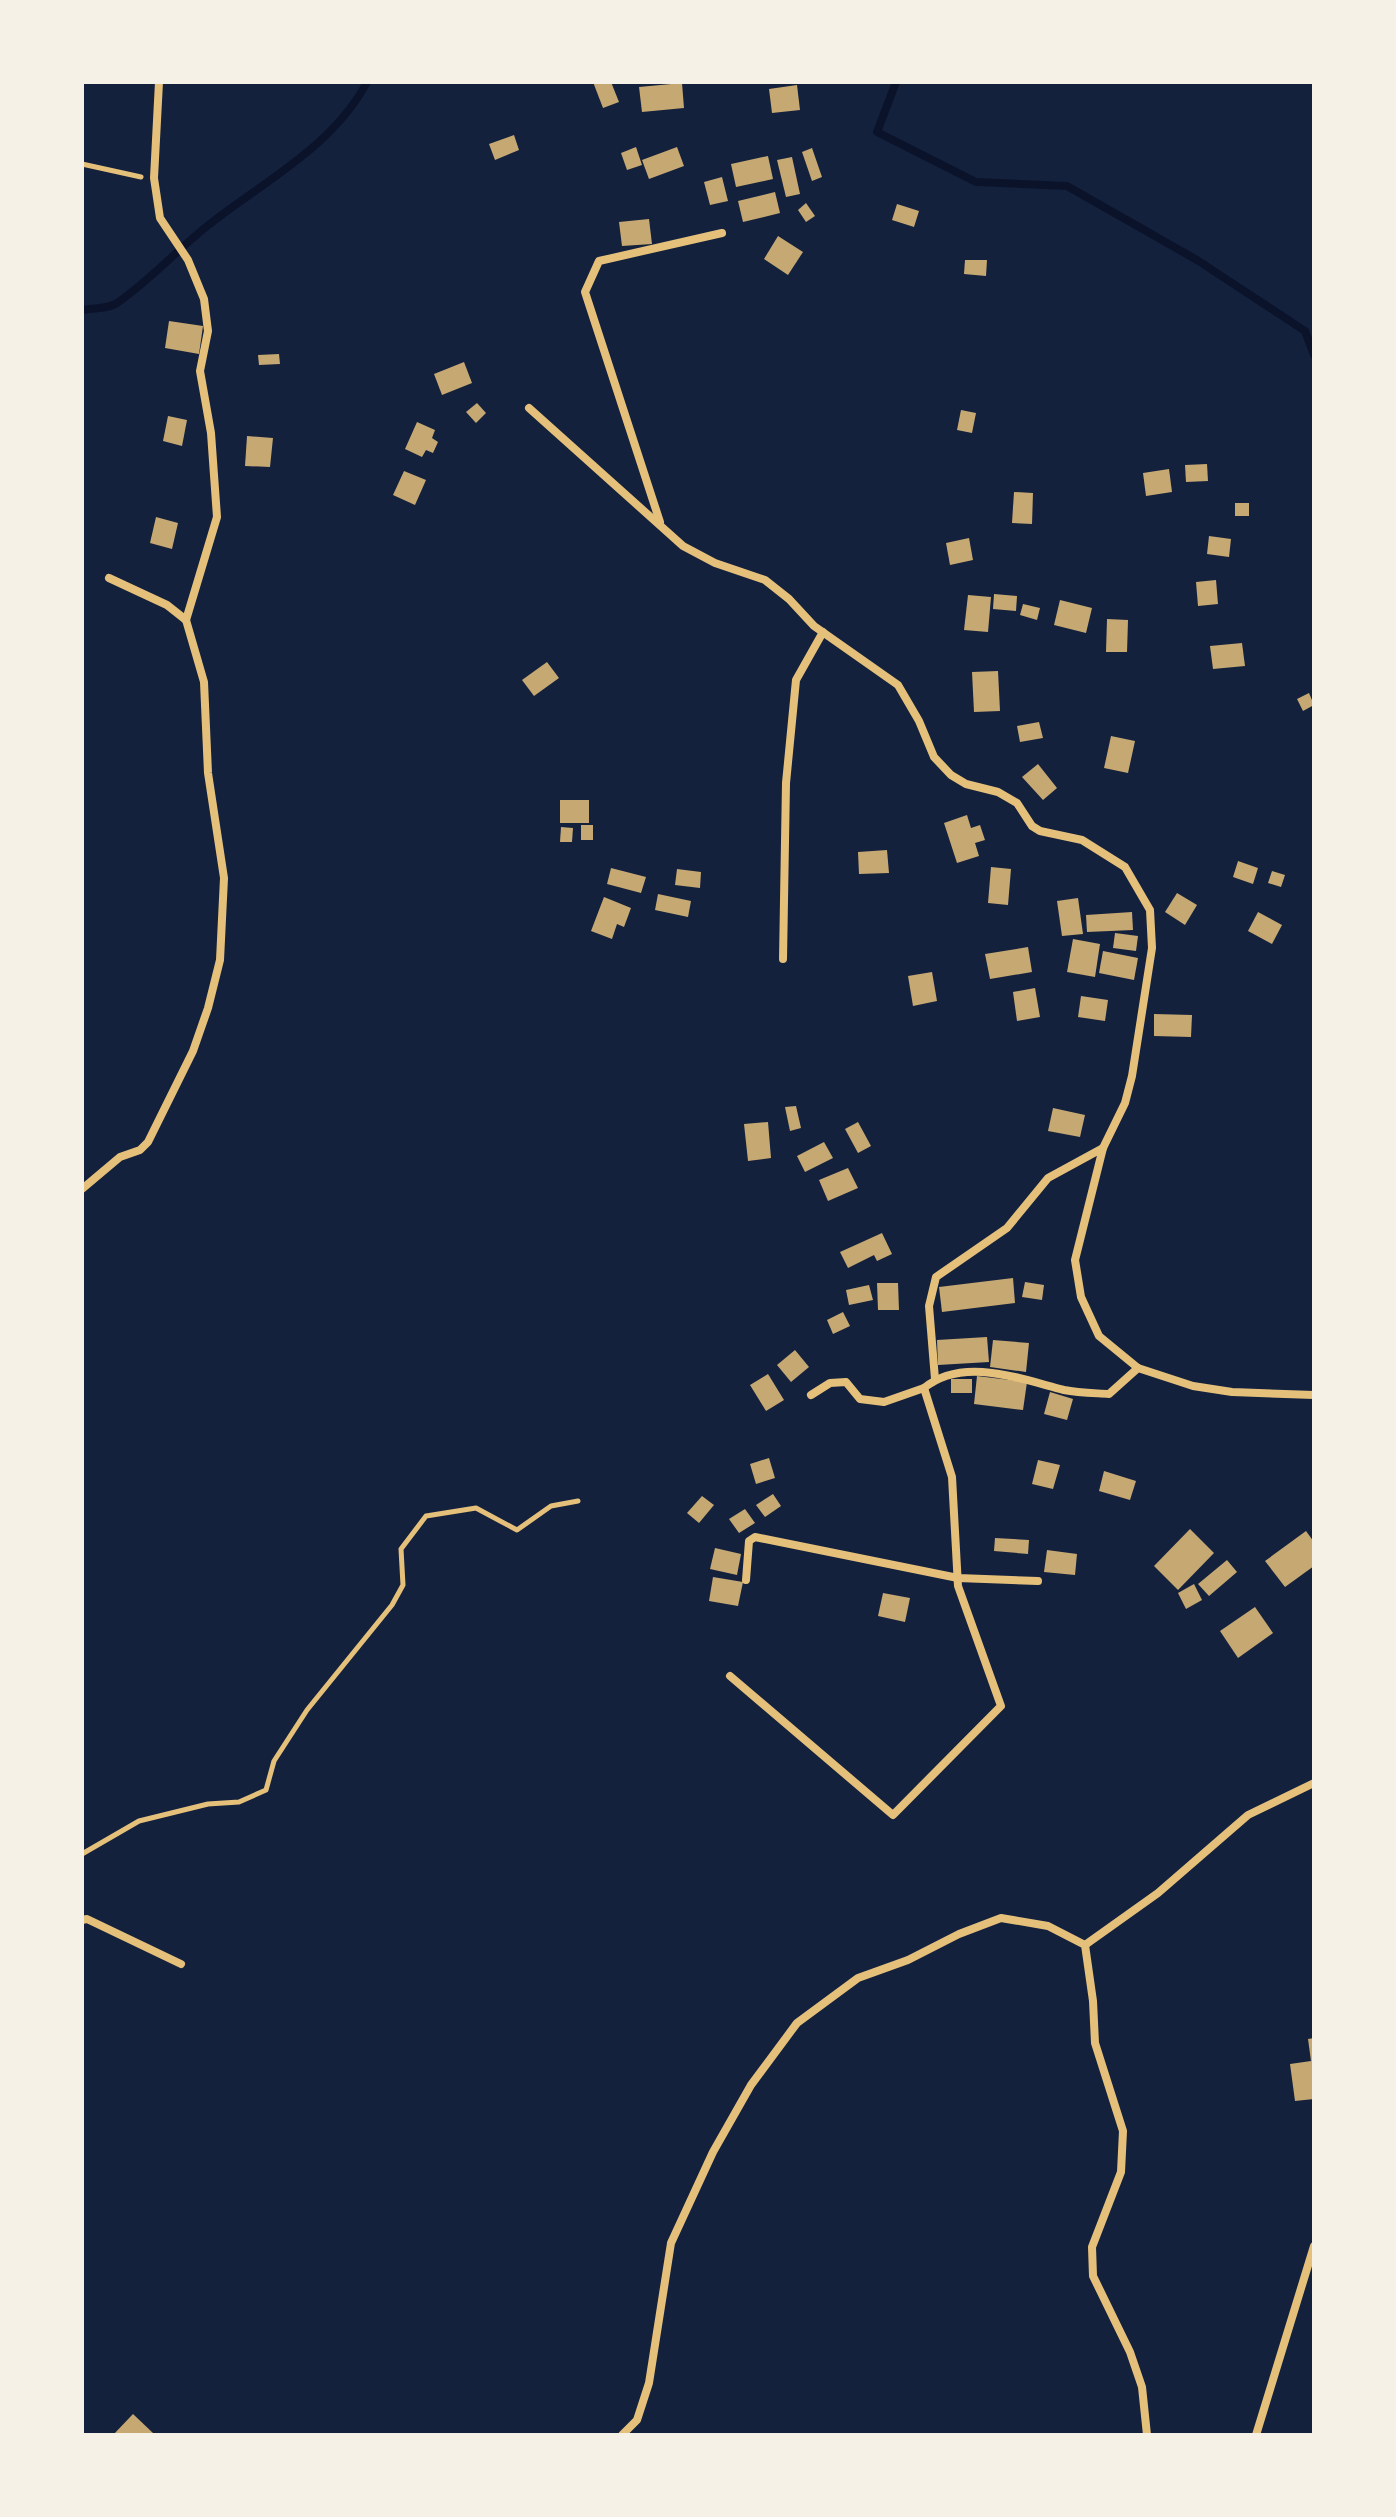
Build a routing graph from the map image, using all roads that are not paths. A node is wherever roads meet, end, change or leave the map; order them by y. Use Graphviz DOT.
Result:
graph roads {
  1 [pos="159,82"];
  2 [pos="722,233"];
  3 [pos="529,408"];
  4 [pos="660,523"];
  5 [pos="109,578"];
  6 [pos="186,620"];
  7 [pos="823,632"];
  8 [pos="783,959"];
  9 [pos="1103,1148"];
  10 [pos="82,1189"];
  11 [pos="1138,1368"];
  12 [pos="935,1379"];
  13 [pos="924,1388"];
  14 [pos="811,1395"];
  15 [pos="1314,1395"];
  16 [pos="958,1578"];
  17 [pos="746,1580"];
  18 [pos="1038,1581"];
  19 [pos="730,1676"];
  20 [pos="1314,1783"];
  21 [pos="82,1920"];
  22 [pos="1085,1945"];
  23 [pos="181,1964"];
  24 [pos="1314,2246"];
  25 [pos="622,2435"];
  26 [pos="1147,2435"];
  27 [pos="1256,2435"];
  1 -- 6 [label="street"];
  2 -- 4 [label="street"];
  3 -- 4 [label="street"];
  4 -- 7 [label="street"];
  5 -- 6 [label="street"];
  6 -- 10 [label="street"];
  7 -- 8 [label="street"];
  7 -- 9 [label="street"];
  9 -- 11 [label="street"];
  9 -- 12 [label="street"];
  11 -- 12 [label="street"];
  11 -- 15 [label="street"];
  12 -- 13 [label="street"];
  13 -- 14 [label="street"];
  13 -- 16 [label="street"];
  16 -- 17 [label="street"];
  16 -- 18 [label="street"];
  16 -- 19 [label="street"];
  20 -- 22 [label="street"];
  21 -- 23 [label="street"];
  22 -- 25 [label="street"];
  22 -- 26 [label="street"];
  24 -- 27 [label="street"];
}
